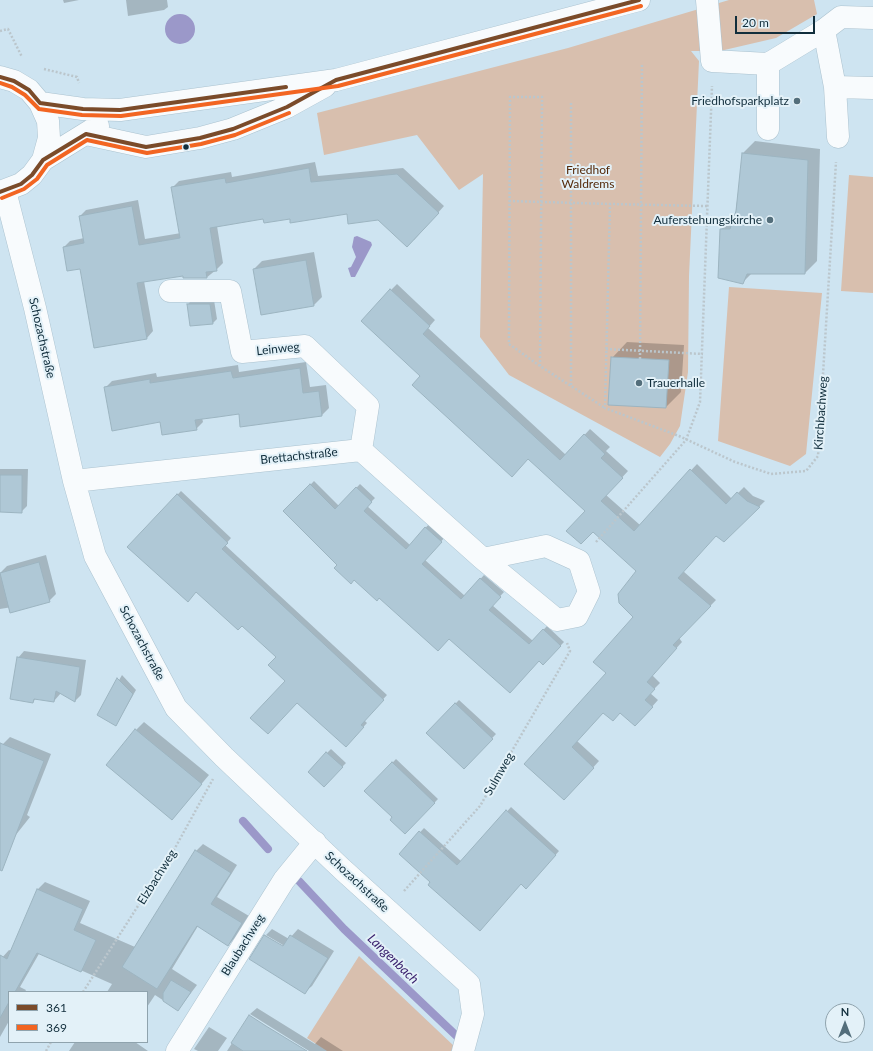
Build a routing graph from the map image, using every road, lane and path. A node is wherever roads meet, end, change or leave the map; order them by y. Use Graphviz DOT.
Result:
graph roads {
  1 [pos="639,0"];
  2 [pos="707,0"];
  3 [pos="873,18"];
  4 [pos="824,30"];
  5 [pos="0,32"];
  6 [pos="27,60"];
  7 [pos="712,62"];
  8 [pos="642,63"];
  9 [pos="768,64"];
  10 [pos="38,68"];
  11 [pos="0,77"];
  12 [pos="336,80"];
  13 [pos="835,87"];
  14 [pos="80,88"];
  15 [pos="873,88"];
  16 [pos="40,103"];
  17 [pos="571,103"];
  18 [pos="120,110"];
  19 [pos="768,129"];
  20 [pos="86,134"];
  21 [pos="838,137"];
  22 [pos="43,160"];
  23 [pos="2,191"];
  24 [pos="509,201"];
  25 [pos="541,202"];
  26 [pos="571,202"];
  27 [pos="610,204"];
  28 [pos="641,205"];
  29 [pos="707,206"];
  30 [pos="170,291"];
  31 [pos="606,349"];
  32 [pos="640,351"];
  33 [pos="703,354"];
  34 [pos="640,359"];
  35 [pos="540,366"];
  36 [pos="571,386"];
  37 [pos="605,408"];
  38 [pos="686,440"];
  39 [pos="361,450"];
  40 [pos="74,482"];
  41 [pos="483,559"];
  42 [pos="579,561"];
  43 [pos="557,620"];
  44 [pos="224,757"];
  45 [pos="315,842"];
  46 [pos="387,910"];
  47 [pos="84,991"];
  48 [pos="177,1051"];
  49 [pos="463,1051"];
  1 -- 12 [label="street"];
  2 -- 7 [label="street"];
  3 -- 4 [label="street"];
  4 -- 9 [label="street"];
  4 -- 13 [label="street"];
  5 -- 6 [label="path"];
  7 -- 9 [label="street"];
  7 -- 29 [label="path"];
  8 -- 28 [label="path"];
  9 -- 19 [label="street"];
  10 -- 14 [label="path"];
  11 -- 16 [label="street"];
  12 -- 18 [label="street"];
  12 -- 20 [label="street"];
  13 -- 15 [label="street"];
  13 -- 21 [label="street"];
  16 -- 18 [label="street"];
  16 -- 22 [label="street"];
  17 -- 26 [label="path"];
  18 -- 20 [label="street"];
  20 -- 22 [label="street"];
  21 -- 38 [label="path, Kirchbachweg"];
  22 -- 23 [label="street"];
  23 -- 40 [label="street, Schozachstraße"];
  24 -- 25 [label="path"];
  24 -- 25 [label="path"];
  24 -- 35 [label="path, Kirchbachweg"];
  25 -- 26 [label="path"];
  25 -- 35 [label="path"];
  26 -- 27 [label="path"];
  26 -- 36 [label="path"];
  27 -- 28 [label="path"];
  27 -- 31 [label="path"];
  28 -- 29 [label="path"];
  28 -- 32 [label="path"];
  29 -- 33 [label="path"];
  30 -- 39 [label="street, Leinweg"];
  31 -- 32 [label="path"];
  31 -- 37 [label="path"];
  32 -- 33 [label="path"];
  32 -- 34 [label="path"];
  33 -- 38 [label="path"];
  35 -- 36 [label="path, Kirchbachweg"];
  36 -- 37 [label="path, Kirchbachweg"];
  37 -- 38 [label="path, Kirchbachweg"];
  38 -- 42 [label="path"];
  39 -- 40 [label="street, Brettachstraße"];
  39 -- 41 [label="street"];
  40 -- 44 [label="street, Schozachstraße"];
  41 -- 42 [label="street"];
  41 -- 43 [label="street"];
  42 -- 43 [label="street"];
  43 -- 46 [label="path, Sulmweg"];
  44 -- 45 [label="street, Schozachstraße"];
  44 -- 47 [label="path, Elzbachweg"];
  45 -- 46 [label="street, Schozachstraße"];
  45 -- 48 [label="street, Blaubachweg"];
  46 -- 49 [label="street, Schozachstraße"];
}
